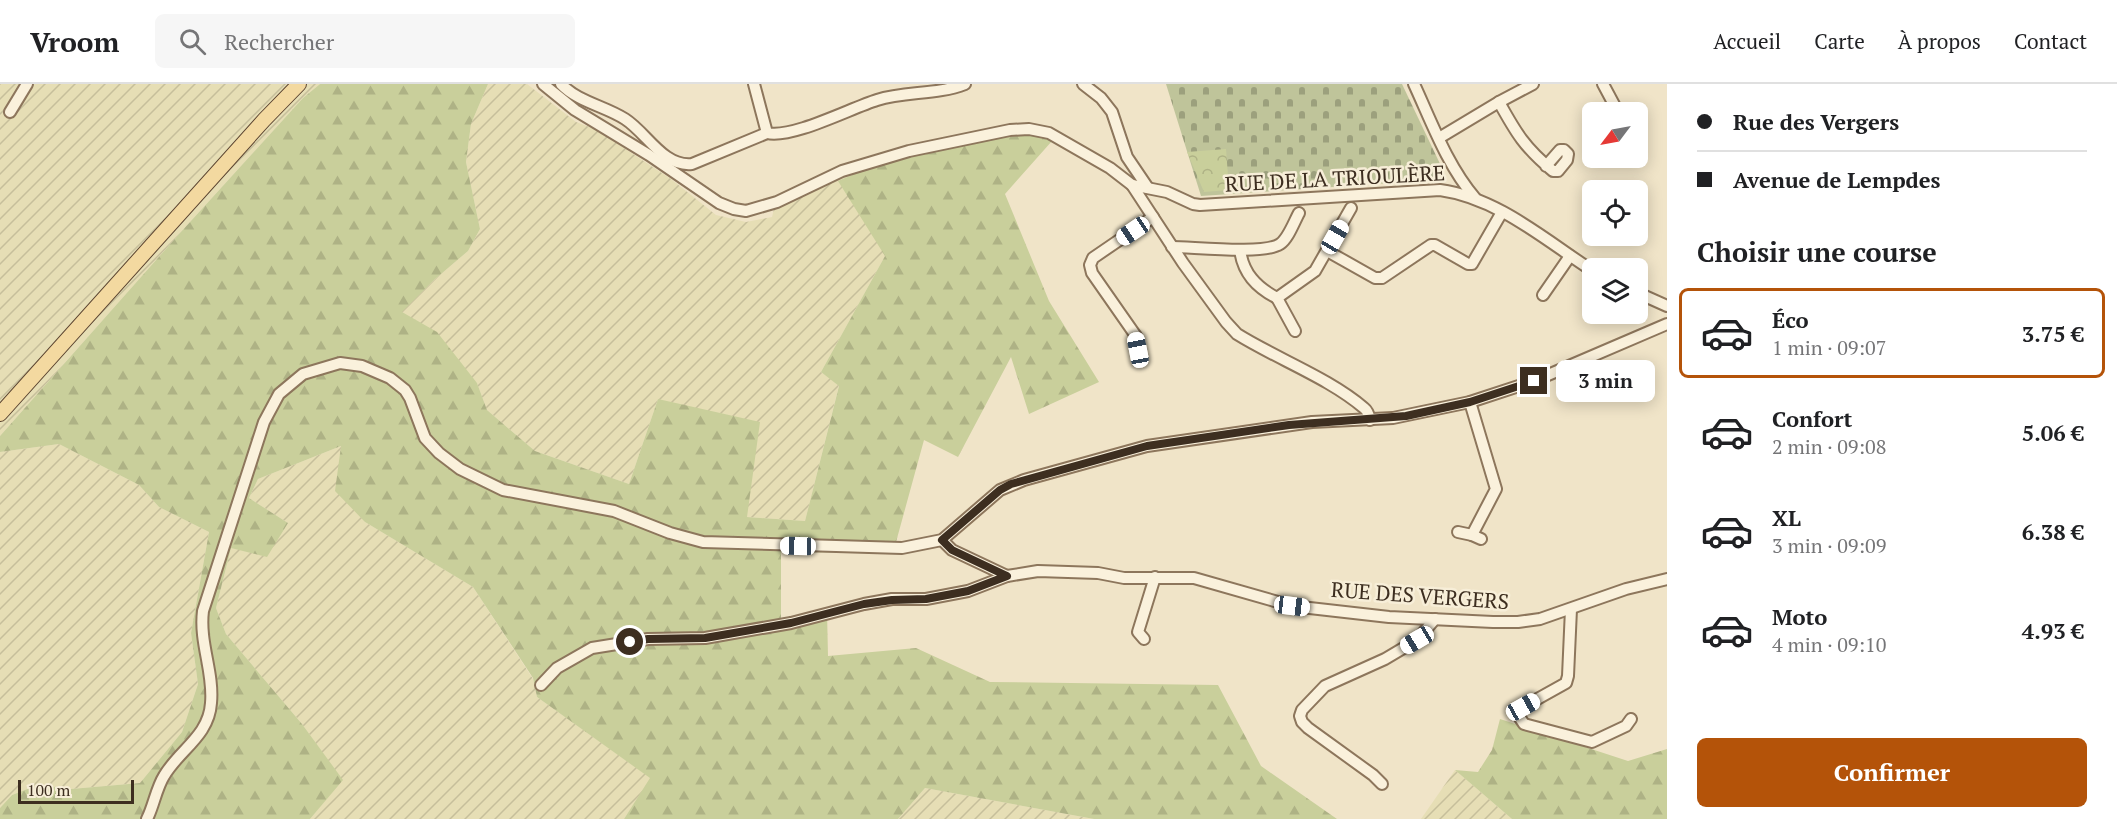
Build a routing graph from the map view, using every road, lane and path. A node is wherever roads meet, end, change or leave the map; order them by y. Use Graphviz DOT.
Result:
graph roads {
  1 [pos="27,84"];
  2 [pos="299,84"];
  3 [pos="543,84"];
  4 [pos="561,84"];
  5 [pos="754,84"];
  6 [pos="1083,84"];
  7 [pos="1414,84"];
  8 [pos="1533,84"];
  9 [pos="1603,84"];
  10 [pos="962,85"];
  11 [pos="1499,102"];
  12 [pos="1613,102"];
  13 [pos="10,112"];
  14 [pos="767,133"];
  15 [pos="1439,138"];
  16 [pos="1449,158"];
  17 [pos="1546,165"];
  18 [pos="1132,184"];
  19 [pos="1460,187"];
  20 [pos="1149,188"];
  21 [pos="1446,190"];
  22 [pos="1167,192"];
  23 [pos="1139,195"];
  24 [pos="1146,207"];
  25 [pos="1352,208"];
  26 [pos="1502,212"];
  27 [pos="1299,213"];
  28 [pos="1153,217"];
  29 [pos="1172,247"];
  30 [pos="1202,248"];
  31 [pos="1240,250"];
  32 [pos="1327,251"];
  33 [pos="1570,256"];
  34 [pos="1183,263"];
  35 [pos="1582,264"];
  36 [pos="1543,295"];
  37 [pos="1277,298"];
  38 [pos="1648,298"];
  39 [pos="1666,306"];
  40 [pos="1667,324"];
  41 [pos="1295,331"];
  42 [pos="1138,350"];
  43 [pos="1470,402"];
  44 [pos="0,414"];
  45 [pos="1370,420"];
  46 [pos="1458,532"];
  47 [pos="942,540"];
  48 [pos="1007,576"];
  49 [pos="1155,577"];
  50 [pos="1667,579"];
  51 [pos="1571,609"];
  52 [pos="1435,619"];
  53 [pos="1144,639"];
  54 [pos="541,684"];
  55 [pos="1631,718"];
  56 [pos="1382,784"];
  57 [pos="147,819"];
  1 -- 13 [label="street"];
  2 -- 44 [label="main road"];
  3 -- 18 [label="street"];
  4 -- 14 [label="street"];
  5 -- 14 [label="street"];
  6 -- 20 [label="street"];
  7 -- 15 [label="street"];
  8 -- 11 [label="street"];
  9 -- 12 [label="street"];
  10 -- 14 [label="street"];
  11 -- 15 [label="street"];
  11 -- 17 [label="street"];
  15 -- 16 [label="street"];
  16 -- 19 [label="street"];
  16 -- 21 [label="street"];
  18 -- 20 [label="street, RUE DE LA TRIOULÈRE"];
  18 -- 23 [label="street"];
  19 -- 21 [label="street, RUE DE LA TRIOULÈRE"];
  19 -- 26 [label="street, RUE DE LA TRIOULÈRE"];
  20 -- 22 [label="street, RUE DE LA TRIOULÈRE"];
  20 -- 23 [label="street"];
  21 -- 22 [label="street, RUE DE LA TRIOULÈRE"];
  22 -- 24 [label="street"];
  23 -- 24 [label="street"];
  24 -- 28 [label="street"];
  25 -- 32 [label="street"];
  26 -- 32 [label="street"];
  26 -- 33 [label="street, RUE DE LA TRIOULÈRE"];
  27 -- 31 [label="street"];
  28 -- 29 [label="street"];
  28 -- 42 [label="street"];
  29 -- 30 [label="street"];
  29 -- 34 [label="street"];
  30 -- 31 [label="street"];
  30 -- 34 [label="street"];
  31 -- 37 [label="street"];
  32 -- 37 [label="street"];
  33 -- 35 [label="street, RUE DE LA TRIOULÈRE"];
  33 -- 36 [label="street"];
  34 -- 45 [label="street"];
  37 -- 41 [label="street"];
  38 -- 39 [label="street"];
  40 -- 43 [label="street"];
  43 -- 45 [label="street"];
  43 -- 46 [label="street"];
  45 -- 47 [label="street"];
  47 -- 48 [label="street"];
  47 -- 57 [label="street"];
  48 -- 49 [label="street, RUE DES VERGERS"];
  48 -- 54 [label="street, RUE DES VERGERS"];
  49 -- 52 [label="street, RUE DES VERGERS"];
  49 -- 53 [label="street"];
  50 -- 51 [label="street, RUE DES VERGERS"];
  51 -- 52 [label="street, RUE DES VERGERS"];
  51 -- 55 [label="street"];
  52 -- 56 [label="street"];
}
